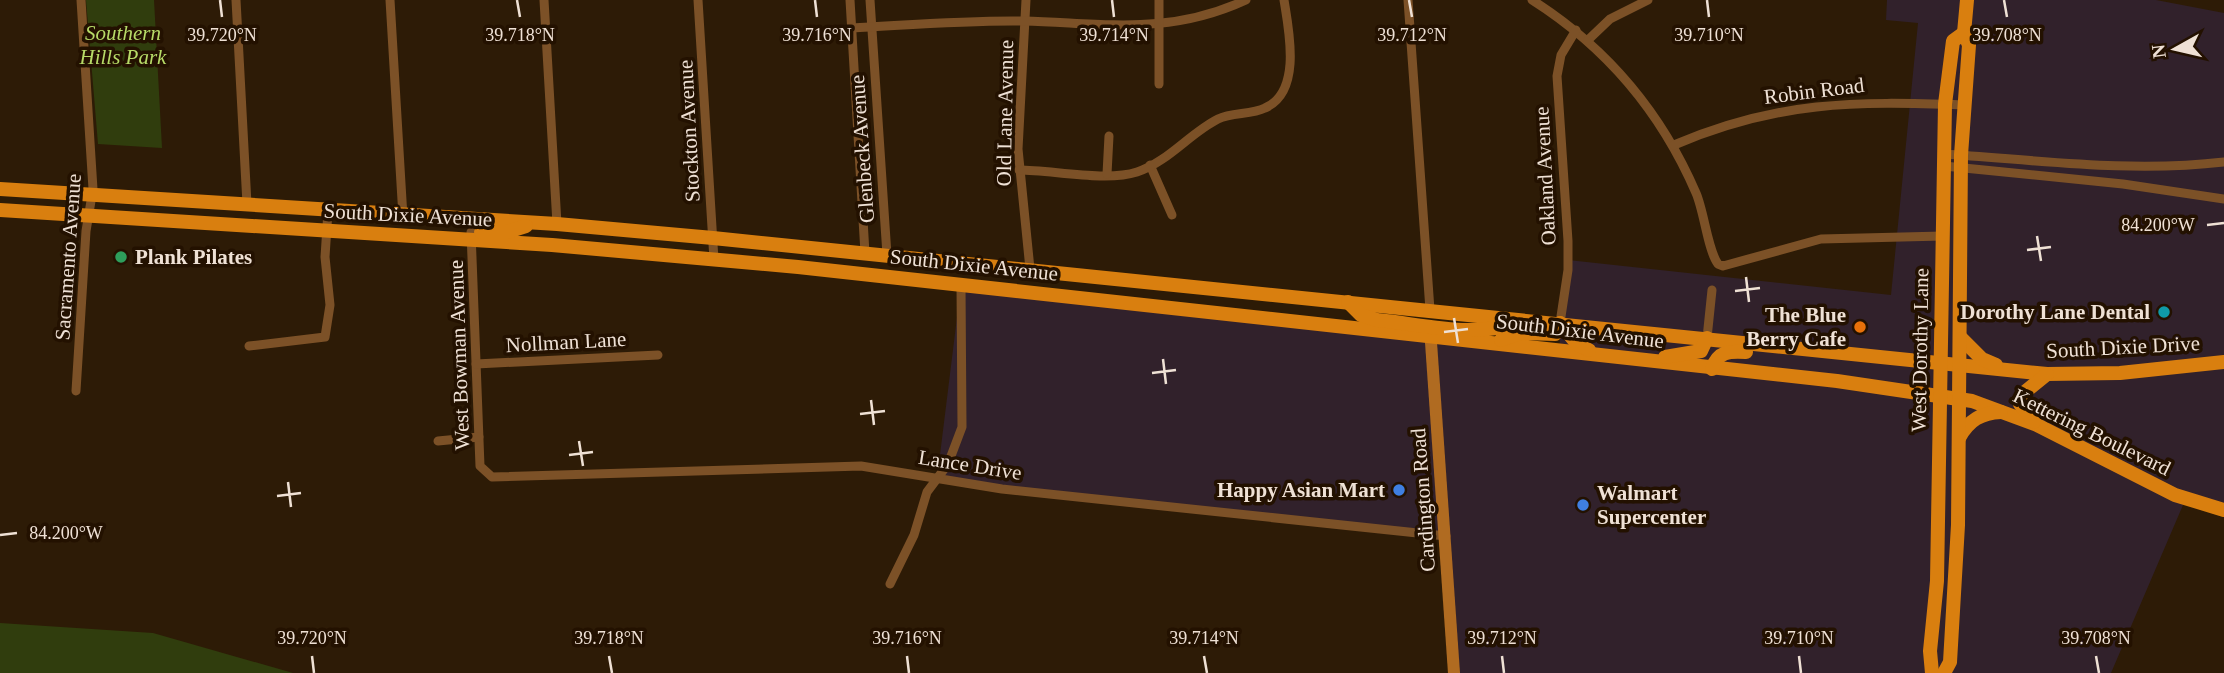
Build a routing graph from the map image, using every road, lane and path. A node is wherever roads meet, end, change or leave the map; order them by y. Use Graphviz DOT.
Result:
graph roads {
  1 [pos="81,0"];
  2 [pos="236,0"];
  3 [pos="390,0"];
  4 [pos="544,0"];
  5 [pos="698,0"];
  6 [pos="850,0"];
  7 [pos="870,0"];
  8 [pos="1026,0"];
  9 [pos="1159,0"];
  10 [pos="1246,0"];
  11 [pos="1284,0"];
  12 [pos="1408,0"];
  13 [pos="1532,0"];
  14 [pos="1648,0"];
  15 [pos="1967,0"];
  16 [pos="1025,21"];
  17 [pos="1161,24"];
  18 [pos="872,27"];
  19 [pos="852,28"];
  20 [pos="1576,30"];
  21 [pos="1964,33"];
  22 [pos="1588,40"];
  23 [pos="1159,84"];
  24 [pos="1945,104"];
  25 [pos="1964,105"];
  26 [pos="1110,136"];
  27 [pos="1674,145"];
  28 [pos="1944,160"];
  29 [pos="2031,160"];
  30 [pos="1961,161"];
  31 [pos="2224,162"];
  32 [pos="1150,165"];
  33 [pos="2124,168"];
  34 [pos="1019,170"];
  35 [pos="1107,174"];
  36 [pos="2029,174"];
  37 [pos="2123,184"];
  38 [pos="0,189"];
  39 [pos="92,196"];
  40 [pos="2224,199"];
  41 [pos="247,204"];
  42 [pos="0,210"];
  43 [pos="328,211"];
  44 [pos="1172,215"];
  45 [pos="397,216"];
  46 [pos="88,217"];
  47 [pos="534,223"];
  48 [pos="558,224"];
  49 [pos="328,232"];
  50 [pos="471,236"];
  51 [pos="1943,236"];
  52 [pos="713,238"];
  53 [pos="865,253"];
  54 [pos="887,255"];
  55 [pos="714,260"];
  56 [pos="1030,269"];
  57 [pos="961,285"];
  58 [pos="1712,290"];
  59 [pos="1560,323"];
  60 [pos="1431,324"];
  61 [pos="1707,338"];
  62 [pos="1961,338"];
  63 [pos="1497,342"];
  64 [pos="249,346"];
  65 [pos="1811,352"];
  66 [pos="1594,353"];
  67 [pos="658,355"];
  68 [pos="1647,360"];
  69 [pos="2224,362"];
  70 [pos="1941,363"];
  71 [pos="476,364"];
  72 [pos="1960,365"];
  73 [pos="1712,369"];
  74 [pos="2007,370"];
  75 [pos="2047,374"];
  76 [pos="76,391"];
  77 [pos="1898,391"];
  78 [pos="1940,397"];
  79 [pos="1958,399"];
  80 [pos="2003,412"];
  81 [pos="2037,425"];
  82 [pos="1939,430"];
  83 [pos="479,437"];
  84 [pos="1958,439"];
  85 [pos="438,441"];
  86 [pos="487,475"];
  87 [pos="937,479"];
  88 [pos="2224,510"];
  89 [pos="1446,536"];
  90 [pos="890,584"];
  91 [pos="1454,673"];
  92 [pos="1932,673"];
  93 [pos="1944,673"];
  1 -- 39 [label="street, Sacramento Avenue"];
  2 -- 41 [label="street"];
  3 -- 45 [label="street"];
  4 -- 48 [label="street"];
  5 -- 52 [label="street, Stockton Avenue"];
  6 -- 19 [label="street, Glenbeck Avenue"];
  7 -- 18 [label="street, Glenbeck Avenue"];
  8 -- 16 [label="street, Old Lane Avenue"];
  9 -- 17 [label="street"];
  10 -- 17 [label="street"];
  11 -- 32 [label="street"];
  12 -- 60 [label="street, Cardington Road"];
  13 -- 20 [label="street"];
  14 -- 22 [label="street"];
  15 -- 21 [label="main road, West Dorothy Lane"];
  16 -- 17 [label="street"];
  16 -- 18 [label="street"];
  16 -- 34 [label="street, Old Lane Avenue"];
  17 -- 23 [label="street"];
  18 -- 19 [label="street"];
  18 -- 54 [label="street, Glenbeck Avenue"];
  19 -- 53 [label="street, Glenbeck Avenue"];
  20 -- 22 [label="street"];
  20 -- 59 [label="street, Oakland Avenue"];
  21 -- 24 [label="main road, West Dorothy Lane"];
  21 -- 25 [label="main road, West Dorothy Lane"];
  22 -- 27 [label="street"];
  24 -- 25 [label="street, Robin Road"];
  24 -- 27 [label="street, Robin Road"];
  24 -- 28 [label="main road, West Dorothy Lane"];
  25 -- 30 [label="main road, West Dorothy Lane"];
  26 -- 35 [label="street"];
  27 -- 51 [label="street"];
  28 -- 30 [label="street"];
  28 -- 51 [label="main road, West Dorothy Lane"];
  29 -- 30 [label="street"];
  29 -- 33 [label="street"];
  29 -- 36 [label="street"];
  30 -- 36 [label="street"];
  30 -- 62 [label="main road, West Dorothy Lane"];
  31 -- 33 [label="street"];
  32 -- 35 [label="street"];
  32 -- 44 [label="street"];
  33 -- 37 [label="street"];
  34 -- 35 [label="street"];
  34 -- 56 [label="street, Old Lane Avenue"];
  36 -- 37 [label="street"];
  37 -- 40 [label="street"];
  38 -- 39 [label="main road, South Dixie Avenue"];
  39 -- 41 [label="main road, South Dixie Avenue"];
  39 -- 46 [label="street, Sacramento Avenue"];
  41 -- 43 [label="main road, South Dixie Avenue"];
  42 -- 46 [label="main road, South Dixie Avenue"];
  43 -- 45 [label="main road, South Dixie Avenue"];
  43 -- 49 [label="street"];
  45 -- 47 [label="main road, South Dixie Avenue"];
  45 -- 50 [label="main road"];
  46 -- 49 [label="main road, South Dixie Avenue"];
  46 -- 76 [label="street, Sacramento Avenue"];
  47 -- 48 [label="main road, South Dixie Avenue"];
  47 -- 50 [label="main road"];
  48 -- 52 [label="main road, South Dixie Avenue"];
  49 -- 50 [label="main road, South Dixie Avenue"];
  49 -- 64 [label="street"];
  50 -- 55 [label="main road, South Dixie Avenue"];
  50 -- 71 [label="street, West Bowman Avenue"];
  51 -- 70 [label="main road, West Dorothy Lane"];
  52 -- 53 [label="main road, South Dixie Avenue"];
  52 -- 55 [label="street, Stockton Avenue"];
  53 -- 54 [label="main road, South Dixie Avenue"];
  54 -- 56 [label="main road, South Dixie Avenue"];
  55 -- 57 [label="main road, South Dixie Avenue"];
  56 -- 60 [label="main road, South Dixie Avenue"];
  57 -- 60 [label="main road, South Dixie Avenue"];
  57 -- 87 [label="street"];
  58 -- 61 [label="street"];
  59 -- 60 [label="main road, South Dixie Avenue"];
  59 -- 61 [label="main road, South Dixie Avenue"];
  59 -- 63 [label="main road"];
  59 -- 66 [label="main road"];
  60 -- 63 [label="main road, South Dixie Avenue"];
  60 -- 89 [label="street, Cardington Road"];
  61 -- 65 [label="main road, South Dixie Avenue"];
  61 -- 68 [label="main road"];
  62 -- 72 [label="main road, West Dorothy Lane"];
  62 -- 74 [label="main road"];
  63 -- 66 [label="main road, South Dixie Avenue"];
  65 -- 70 [label="main road, South Dixie Avenue"];
  65 -- 73 [label="main road"];
  66 -- 68 [label="main road, South Dixie Avenue"];
  67 -- 71 [label="street, Nollman Lane"];
  68 -- 73 [label="main road, South Dixie Avenue"];
  69 -- 75 [label="main road, South Dixie Drive"];
  70 -- 72 [label="main road, South Dixie Drive"];
  70 -- 78 [label="main road, West Dorothy Lane"];
  71 -- 83 [label="street, West Bowman Avenue"];
  72 -- 74 [label="main road, South Dixie Drive"];
  72 -- 79 [label="main road, West Dorothy Lane"];
  73 -- 77 [label="main road, South Dixie Avenue"];
  74 -- 75 [label="main road, South Dixie Drive"];
  75 -- 81 [label="main road"];
  77 -- 78 [label="main road, South Dixie Avenue"];
  77 -- 82 [label="main road"];
  78 -- 79 [label="main road, Kettering Boulevard"];
  78 -- 82 [label="main road, West Dorothy Lane"];
  79 -- 80 [label="main road, Kettering Boulevard"];
  79 -- 84 [label="main road, West Dorothy Lane"];
  80 -- 81 [label="main road, Kettering Boulevard"];
  80 -- 84 [label="main road"];
  81 -- 88 [label="main road, Kettering Boulevard"];
  82 -- 92 [label="main road, West Dorothy Lane"];
  83 -- 85 [label="street"];
  83 -- 86 [label="street, West Bowman Avenue"];
  84 -- 93 [label="main road, West Dorothy Lane"];
  86 -- 87 [label="street, Lance Drive"];
  87 -- 89 [label="street, Lance Drive"];
  87 -- 90 [label="street"];
  89 -- 91 [label="street, Cardington Road"];
}
